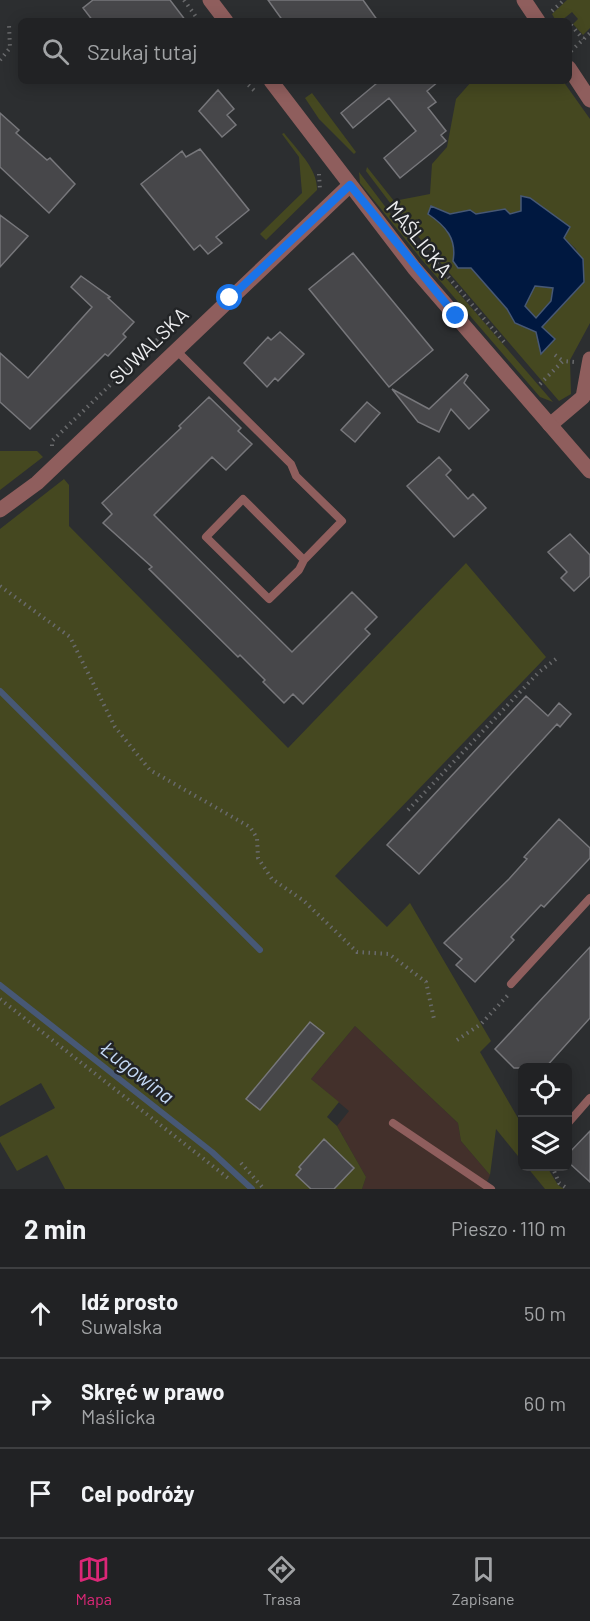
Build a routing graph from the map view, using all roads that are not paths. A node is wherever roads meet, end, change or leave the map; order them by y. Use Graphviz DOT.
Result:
graph roads {
  1 [pos="210,0"];
  2 [pos="524,0"];
  3 [pos="224,18"];
  4 [pos="543,18"];
  5 [pos="572,73"];
  6 [pos="273,84"];
  7 [pos="590,100"];
  8 [pos="350,185"];
  9 [pos="176,350"];
  10 [pos="590,360"];
  11 [pos="550,425"];
  12 [pos="590,471"];
  13 [pos="0,510"];
  14 [pos="304,560"];
  15 [pos="590,898"];
  16 [pos="511,984"];
  17 [pos="590,1098"];
  18 [pos="572,1118"];
  19 [pos="393,1123"];
  20 [pos="491,1189"];
  1 -- 3 [label="street"];
  2 -- 4 [label="street"];
  5 -- 7 [label="street"];
  6 -- 8 [label="street, MAŚLICKA"];
  8 -- 9 [label="street, SUWALSKA"];
  8 -- 11 [label="street, MAŚLICKA"];
  9 -- 13 [label="street, SUWALSKA"];
  9 -- 14 [label="lane"];
  10 -- 11 [label="street"];
  11 -- 12 [label="street, MAŚLICKA"];
  14 -- 14 [label="lane"];
  15 -- 16 [label="lane"];
  17 -- 18 [label="lane"];
  19 -- 20 [label="lane"];
}
